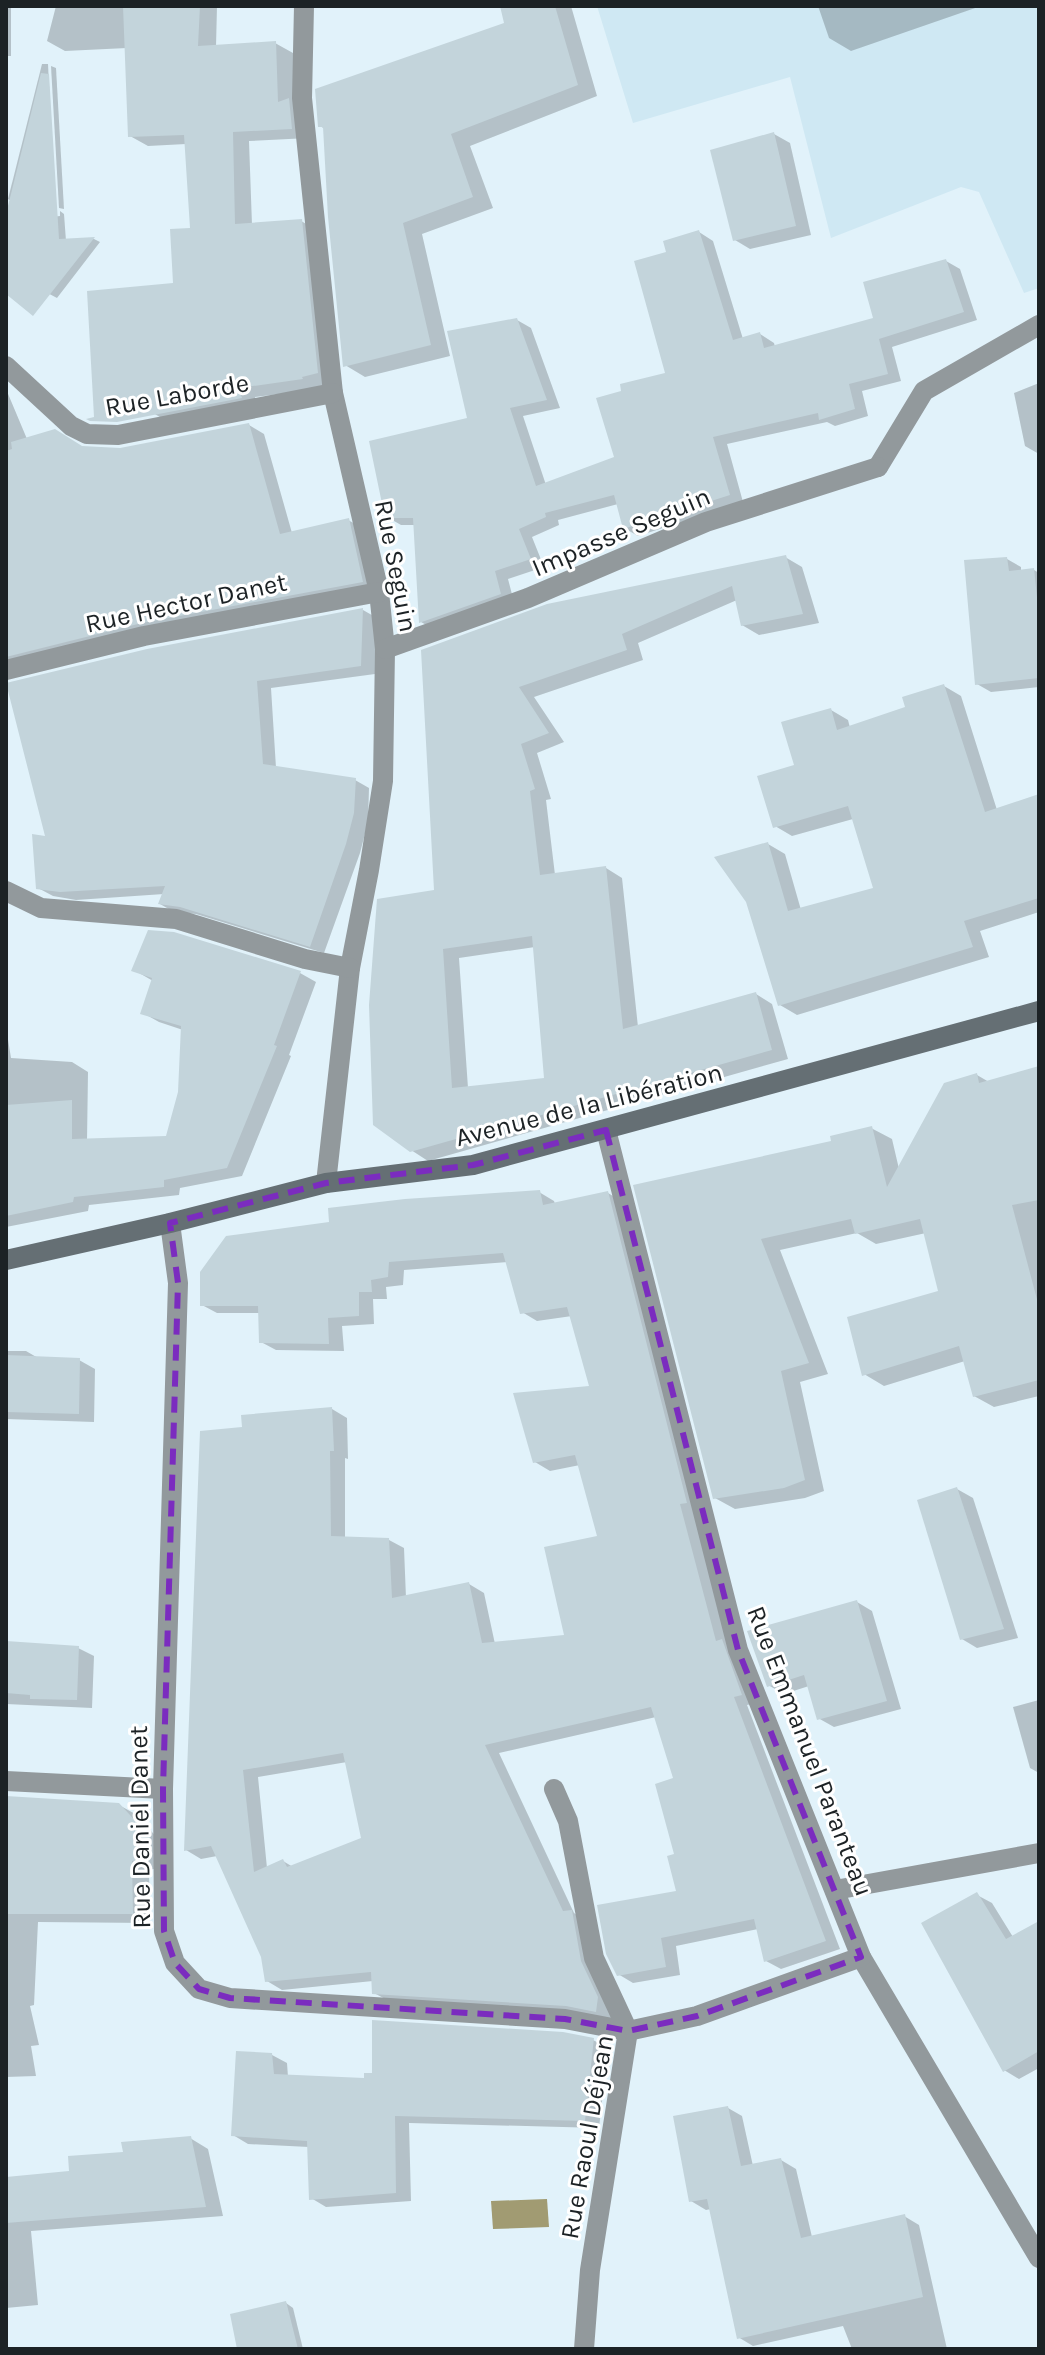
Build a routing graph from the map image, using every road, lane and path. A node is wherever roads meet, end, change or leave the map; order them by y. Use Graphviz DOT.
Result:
graph roads {
  1 [pos="304,6"];
  2 [pos="1039,325"];
  3 [pos="6,366"];
  4 [pos="333,393"];
  5 [pos="379,592"];
  6 [pos="385,649"];
  7 [pos="6,670"];
  8 [pos="6,891"];
  9 [pos="350,968"];
  10 [pos="1039,1011"];
  11 [pos="606,1130"];
  12 [pos="326,1183"];
  13 [pos="170,1223"];
  14 [pos="6,1260"];
  15 [pos="6,1781"];
  16 [pos="163,1789"];
  17 [pos="554,1789"];
  18 [pos="1039,1853"];
  19 [pos="835,1890"];
  20 [pos="861,1957"];
  21 [pos="628,2031"];
  22 [pos="1039,2258"];
  23 [pos="584,2349"];
  1 -- 4 [label="street, Rue Seguin"];
  2 -- 6 [label="street, Impasse Seguin"];
  3 -- 4 [label="street, Rue Laborde"];
  4 -- 5 [label="street, Rue Seguin"];
  5 -- 6 [label="street, Rue Seguin"];
  5 -- 7 [label="street, Rue Hector Danet"];
  6 -- 9 [label="street, Rue Seguin"];
  8 -- 9 [label="street"];
  9 -- 12 [label="street, Rue Seguin"];
  10 -- 11 [label="street, Avenue de la Libération"];
  11 -- 12 [label="street, Avenue de la Libération"];
  11 -- 19 [label="street, Rue Emmanuel Paranteau"];
  12 -- 13 [label="street, Avenue de la Libération"];
  13 -- 14 [label="street, Avenue de la Libération"];
  13 -- 16 [label="street, Rue Daniel Danet"];
  15 -- 16 [label="street"];
  16 -- 21 [label="street, Rue Daniel Danet"];
  17 -- 21 [label="street"];
  18 -- 19 [label="street"];
  19 -- 20 [label="street, Rue Emmanuel Paranteau"];
  20 -- 21 [label="street, Rue Raoul Déjean"];
  20 -- 22 [label="street, Rue Emmanuel Paranteau"];
  21 -- 23 [label="street, Rue Raoul Déjean"];
}
